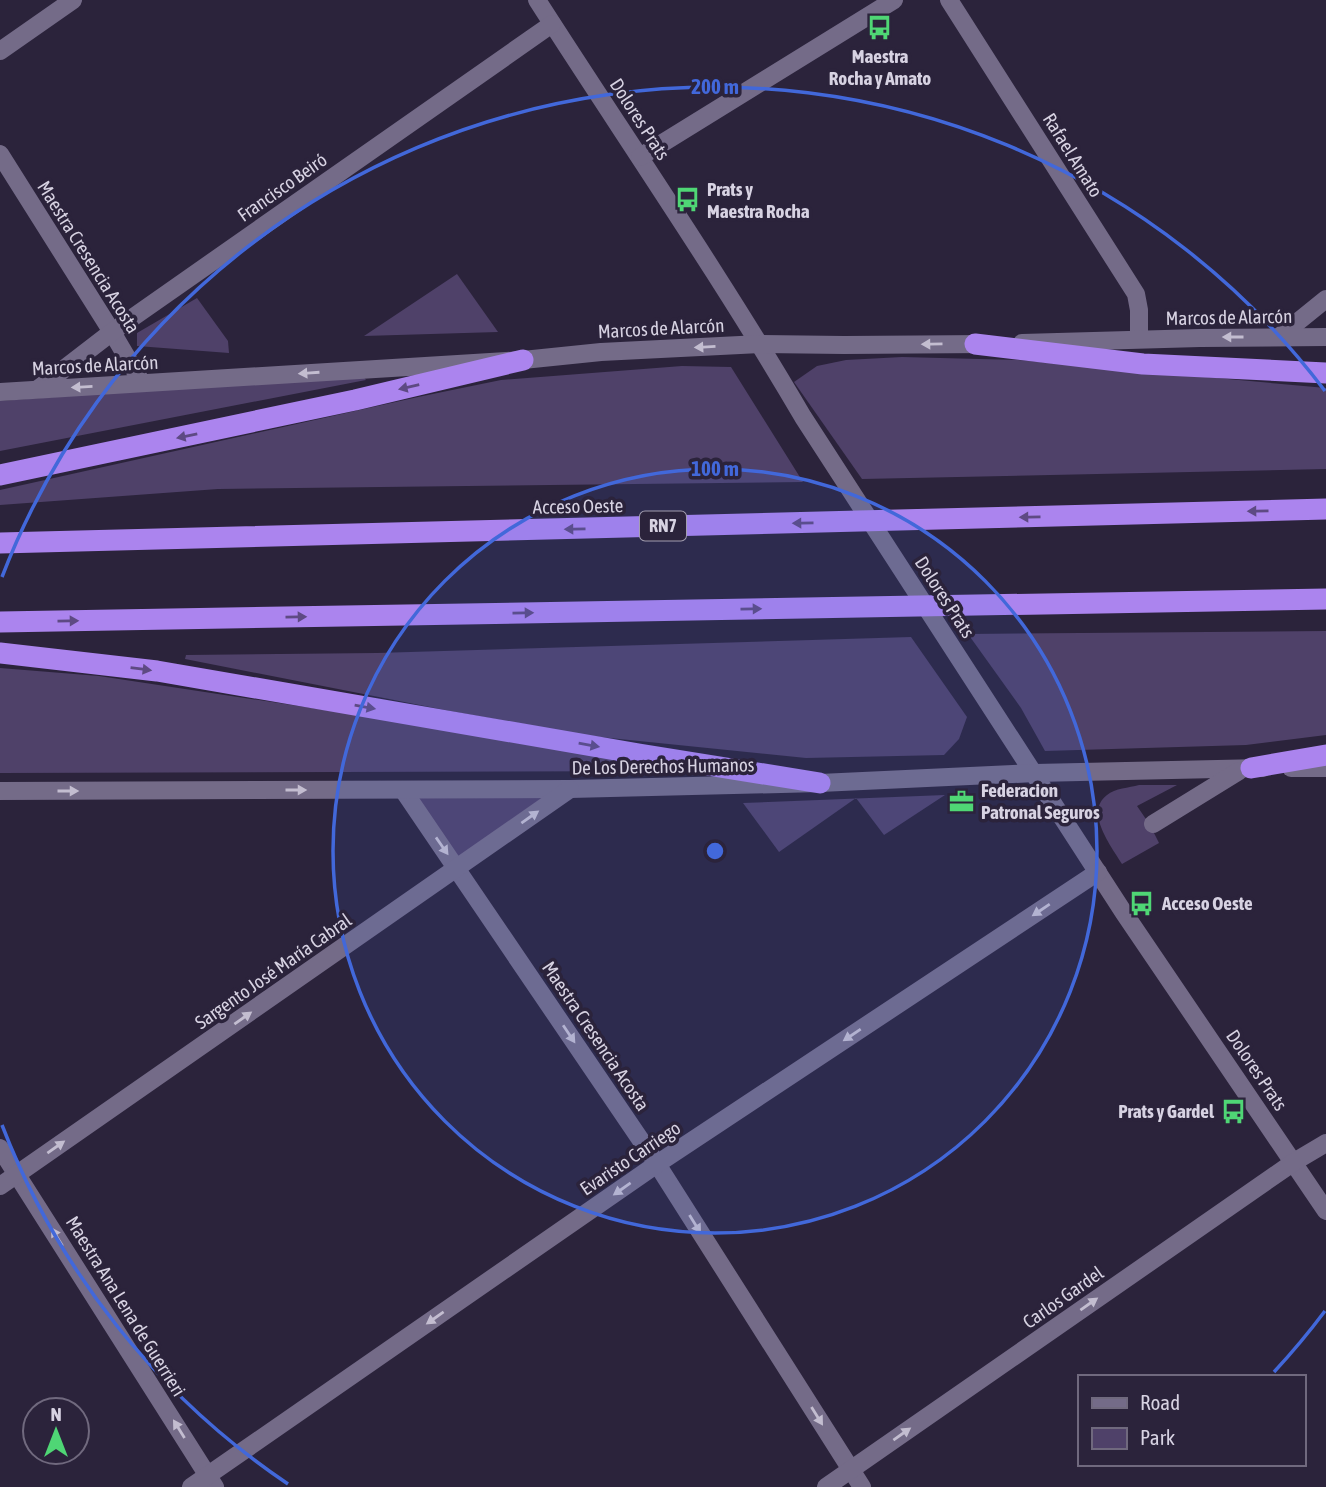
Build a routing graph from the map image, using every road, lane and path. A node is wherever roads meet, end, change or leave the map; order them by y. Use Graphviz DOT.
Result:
graph roads {
  1 [pos="73,0"];
  2 [pos="537,0"];
  3 [pos="894,0"];
  4 [pos="949,0"];
  5 [pos="552,24"];
  6 [pos="0,51"];
  7 [pos="0,154"];
  8 [pos="640,157"];
  9 [pos="1326,299"];
  10 [pos="112,332"];
  11 [pos="1279,337"];
  12 [pos="1326,337"];
  13 [pos="1139,339"];
  14 [pos="760,344"];
  15 [pos="975,344"];
  16 [pos="523,360"];
  17 [pos="1326,373"];
  18 [pos="142,383"];
  19 [pos="38,389"];
  20 [pos="0,391"];
  21 [pos="0,475"];
  22 [pos="1326,509"];
  23 [pos="0,543"];
  24 [pos="1326,599"];
  25 [pos="0,622"];
  26 [pos="0,653"];
  27 [pos="1326,755"];
  28 [pos="1326,768"];
  29 [pos="1246,769"];
  30 [pos="1035,774"];
  31 [pos="820,783"];
  32 [pos="570,789"];
  33 [pos="402,790"];
  34 [pos="0,791"];
  35 [pos="1153,824"];
  36 [pos="457,868"];
  37 [pos="1098,872"];
  38 [pos="1326,1143"];
  39 [pos="0,1148"];
  40 [pos="1294,1162"];
  41 [pos="657,1164"];
  42 [pos="18,1174"];
  43 [pos="0,1186"];
  44 [pos="1326,1211"];
  45 [pos="850,1470"];
  46 [pos="211,1481"];
  47 [pos="191,1487"];
  48 [pos="826,1487"];
  49 [pos="862,1487"];
  1 -- 6 [label="street"];
  2 -- 5 [label="street, Dolores Prats"];
  3 -- 8 [label="street"];
  4 -- 13 [label="street, Rafael Amato"];
  5 -- 8 [label="street, Dolores Prats"];
  5 -- 10 [label="street, Francisco Beiró"];
  7 -- 10 [label="street, Maestra Cresencia Acosta"];
  8 -- 14 [label="street, Dolores Prats"];
  9 -- 11 [label="street"];
  10 -- 18 [label="street, Maestra Cresencia Acosta"];
  10 -- 19 [label="street, Francisco Beiró"];
  11 -- 12 [label="street, Marcos de Alarcón"];
  11 -- 13 [label="street, Marcos de Alarcón, one-way"];
  13 -- 15 [label="street, Marcos de Alarcón"];
  15 -- 14 [label="street, Marcos de Alarcón, one-way"];
  14 -- 16 [label="street, Marcos de Alarcón, one-way"];
  14 -- 30 [label="street, Dolores Prats"];
  15 -- 17 [label="highway"];
  16 -- 18 [label="street, Marcos de Alarcón, one-way"];
  16 -- 21 [label="highway, one-way"];
  18 -- 19 [label="street, Marcos de Alarcón, one-way"];
  19 -- 20 [label="street, Marcos de Alarcón"];
  22 -- 23 [label="highway, Acceso Oeste / RN7, one-way"];
  25 -- 24 [label="highway, one-way"];
  26 -- 31 [label="highway, one-way"];
  27 -- 29 [label="highway"];
  28 -- 29 [label="street, De Los Derechos Humanos"];
  29 -- 30 [label="street, De Los Derechos Humanos"];
  29 -- 35 [label="street"];
  30 -- 31 [label="street, De Los Derechos Humanos"];
  30 -- 37 [label="street, Dolores Prats"];
  31 -- 32 [label="street, De Los Derechos Humanos"];
  32 -- 33 [label="street, De Los Derechos Humanos"];
  36 -- 32 [label="street, Sargento José María Cabral, one-way"];
  34 -- 33 [label="street, De Los Derechos Humanos, one-way"];
  33 -- 36 [label="street, Maestra Cresencia Acosta, one-way"];
  36 -- 41 [label="street, Maestra Cresencia Acosta, one-way"];
  42 -- 36 [label="street, Sargento José María Cabral, one-way"];
  37 -- 40 [label="street, Dolores Prats"];
  37 -- 41 [label="street, Evaristo Carriego, one-way"];
  38 -- 40 [label="street, Carlos Gardel"];
  39 -- 42 [label="street, Maestra Ana Lena de Guerrieri"];
  40 -- 44 [label="street, Dolores Prats"];
  45 -- 40 [label="street, Carlos Gardel, one-way"];
  41 -- 45 [label="street, Maestra Cresencia Acosta, one-way"];
  41 -- 46 [label="street, Evaristo Carriego, one-way"];
  42 -- 43 [label="street, Sargento José María Cabral"];
  46 -- 42 [label="street, Maestra Ana Lena de Guerrieri, one-way"];
  45 -- 48 [label="street, Carlos Gardel"];
  45 -- 49 [label="street, Maestra Cresencia Acosta"];
  46 -- 47 [label="street, Evaristo Carriego"];
}
